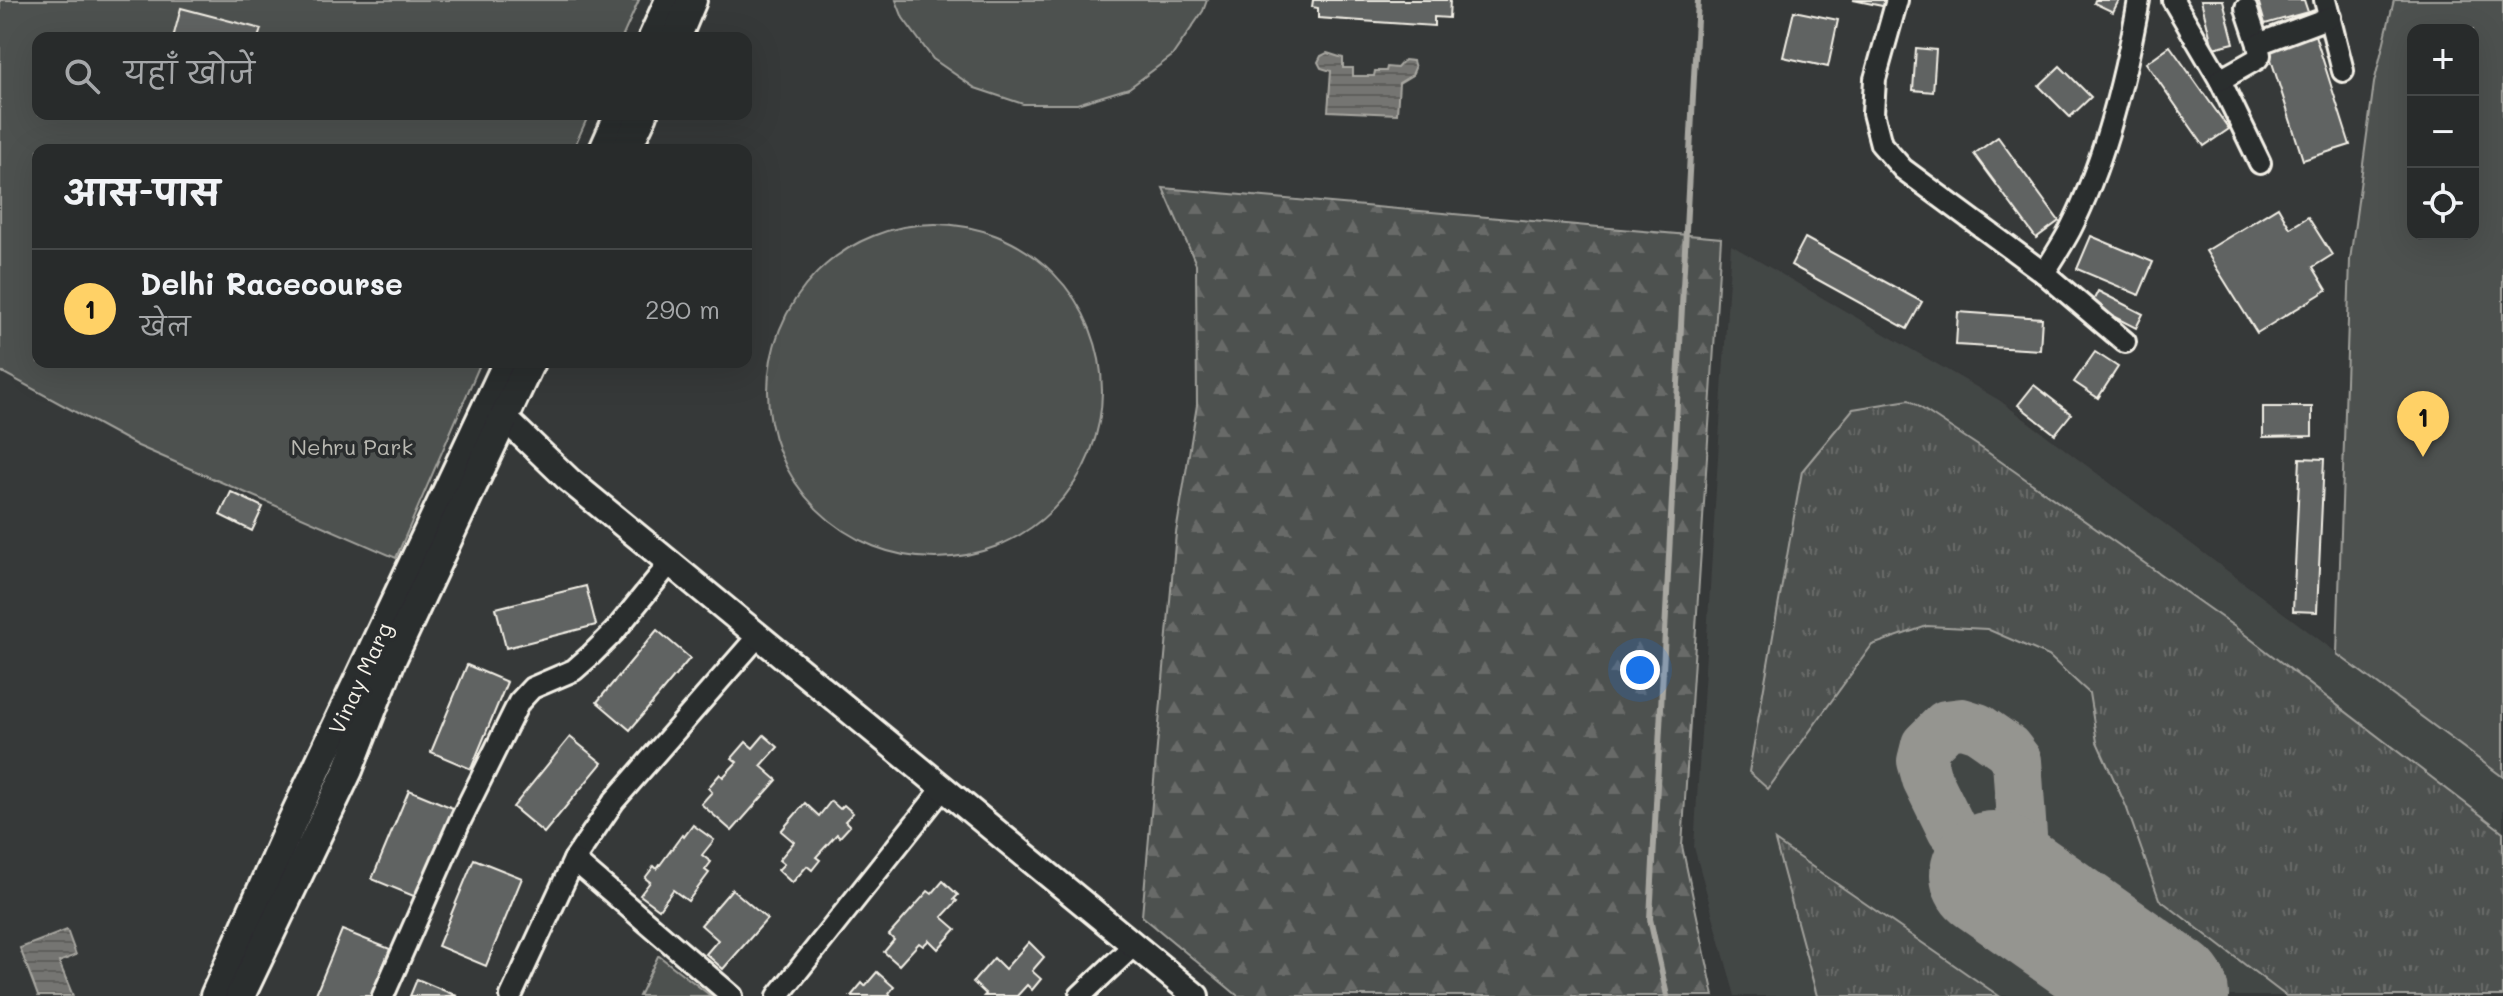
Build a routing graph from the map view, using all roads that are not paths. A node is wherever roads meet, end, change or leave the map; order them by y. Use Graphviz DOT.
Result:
graph roads {
  1 [pos="670,0"];
  2 [pos="692,0"];
  3 [pos="1897,0"];
  4 [pos="2139,0"];
  5 [pos="2173,0"];
  6 [pos="2246,8"];
  7 [pos="2328,8"];
  8 [pos="656,32"];
  9 [pos="679,32"];
  10 [pos="2258,44"];
  11 [pos="2343,71"];
  12 [pos="2220,80"];
  13 [pos="617,120"];
  14 [pos="640,120"];
  15 [pos="607,144"];
  16 [pos="629,144"];
  17 [pos="2260,163"];
  18 [pos="2044,273"];
  19 [pos="2125,342"];
  20 [pos="507,368"];
  21 [pos="526,368"];
  22 [pos="497,410"];
  23 [pos="670,563"];
  24 [pos="759,635"];
  25 [pos="944,787"];
  26 [pos="574,860"];
  27 [pos="1134,945"];
  28 [pos="215,996"];
  29 [pos="240,996"];
  30 [pos="383,996"];
  31 [pos="511,996"];
  32 [pos="732,996"];
  33 [pos="778,996"];
  34 [pos="1080,996"];
  35 [pos="1196,996"];
  1 -- 8 [label="main road"];
  2 -- 9 [label="main road"];
  3 -- 18 [label="street"];
  4 -- 18 [label="street"];
  5 -- 12 [label="street"];
  6 -- 10 [label="street"];
  7 -- 10 [label="street"];
  7 -- 11 [label="street"];
  10 -- 12 [label="street"];
  12 -- 17 [label="street"];
  13 -- 15 [label="main road"];
  14 -- 16 [label="main road"];
  18 -- 19 [label="street"];
  20 -- 22 [label="main road, Vinay Marg"];
  21 -- 22 [label="main road, Vinay Marg"];
  22 -- 23 [label="street"];
  22 -- 28 [label="main road, Vinay Marg"];
  22 -- 29 [label="main road, Vinay Marg"];
  23 -- 24 [label="street"];
  23 -- 30 [label="street"];
  24 -- 25 [label="street"];
  24 -- 26 [label="street"];
  25 -- 27 [label="street"];
  25 -- 33 [label="street"];
  26 -- 31 [label="street"];
  26 -- 32 [label="street"];
  27 -- 34 [label="street"];
  27 -- 35 [label="street"];
}
